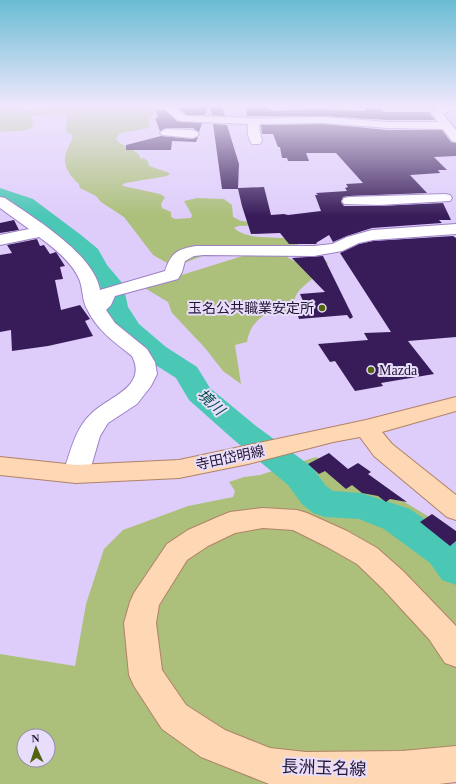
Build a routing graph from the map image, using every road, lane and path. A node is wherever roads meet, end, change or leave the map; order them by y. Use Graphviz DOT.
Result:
graph roads {
  1 [pos="451,200"];
  2 [pos="0,201"];
  3 [pos="350,201"];
  4 [pos="8,214"];
  5 [pos="359,222"];
  6 [pos="386,226"];
  7 [pos="456,229"];
  8 [pos="40,232"];
  9 [pos="2,244"];
  10 [pos="102,301"];
  11 [pos="456,404"];
  12 [pos="366,428"];
  13 [pos="0,466"];
  14 [pos="76,474"];
  15 [pos="456,510"];
  16 [pos="456,652"];
  17 [pos="456,764"];
  1 -- 6 [label="street"];
  2 -- 4 [label="street"];
  3 -- 6 [label="street"];
  4 -- 8 [label="street"];
  5 -- 6 [label="street"];
  6 -- 7 [label="street"];
  6 -- 10 [label="street"];
  8 -- 9 [label="street"];
  8 -- 10 [label="street"];
  10 -- 14 [label="street"];
  11 -- 12 [label="main road, 寺田岱明線"];
  12 -- 14 [label="main road, 寺田岱明線"];
  12 -- 15 [label="main road"];
  13 -- 14 [label="main road, 寺田岱明線"];
  16 -- 17 [label="main road, 長洲玉名線"];
}
